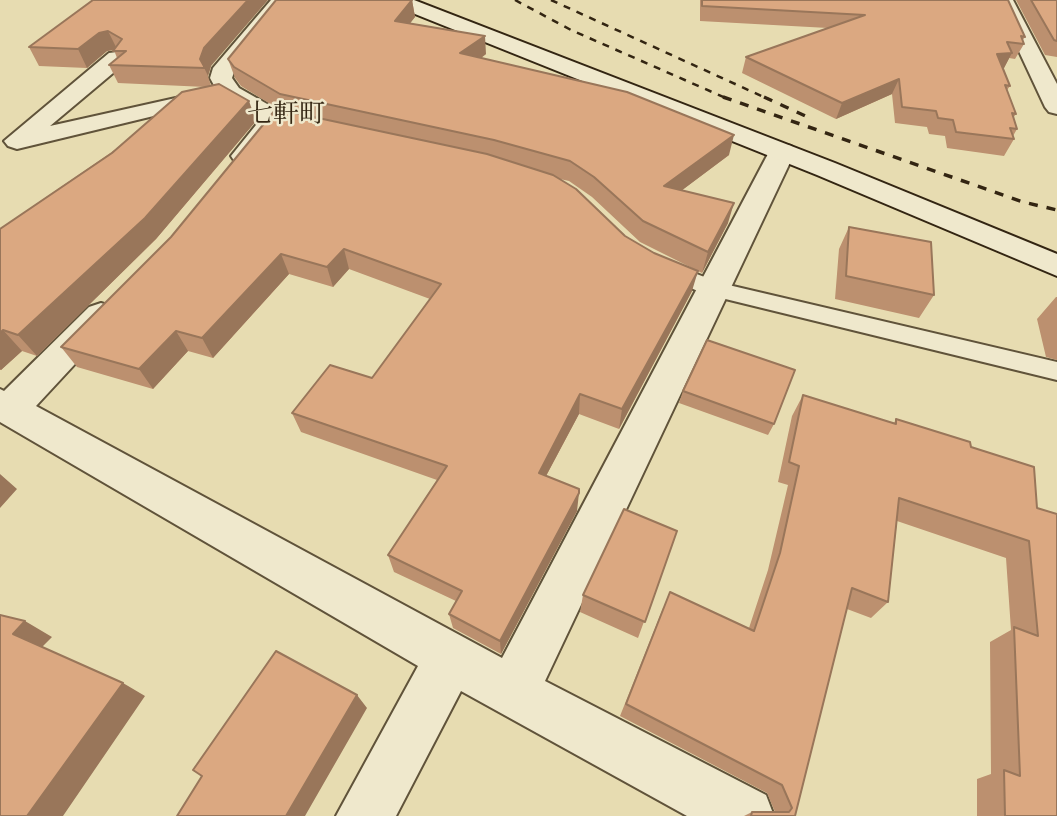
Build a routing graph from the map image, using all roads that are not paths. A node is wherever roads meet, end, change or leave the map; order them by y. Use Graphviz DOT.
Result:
graph roads {
  1 [pos="281,0"];
  2 [pos="397,0"];
  3 [pos="1004,0"];
  4 [pos="117,58"];
  5 [pos="230,93"];
  6 [pos="1057,107"];
  7 [pos="782,152"];
  8 [pos="230,172"];
  9 [pos="641,255"];
  10 [pos="1057,266"];
  11 [pos="713,289"];
  12 [pos="125,292"];
  13 [pos="1057,371"];
  14 [pos="5,406"];
  15 [pos="451,657"];
  16 [pos="512,692"];
  17 [pos="365,816"];
  18 [pos="745,816"];
  1 -- 5 [label="street"];
  2 -- 7 [label="street"];
  3 -- 6 [label="street"];
  4 -- 5 [label="street"];
  5 -- 8 [label="street"];
  7 -- 10 [label="street"];
  7 -- 11 [label="street"];
  9 -- 11 [label="lane"];
  11 -- 13 [label="lane"];
  11 -- 16 [label="street"];
  12 -- 14 [label="street"];
  14 -- 15 [label="street"];
  15 -- 16 [label="street"];
  15 -- 17 [label="street"];
  16 -- 18 [label="street"];
}
